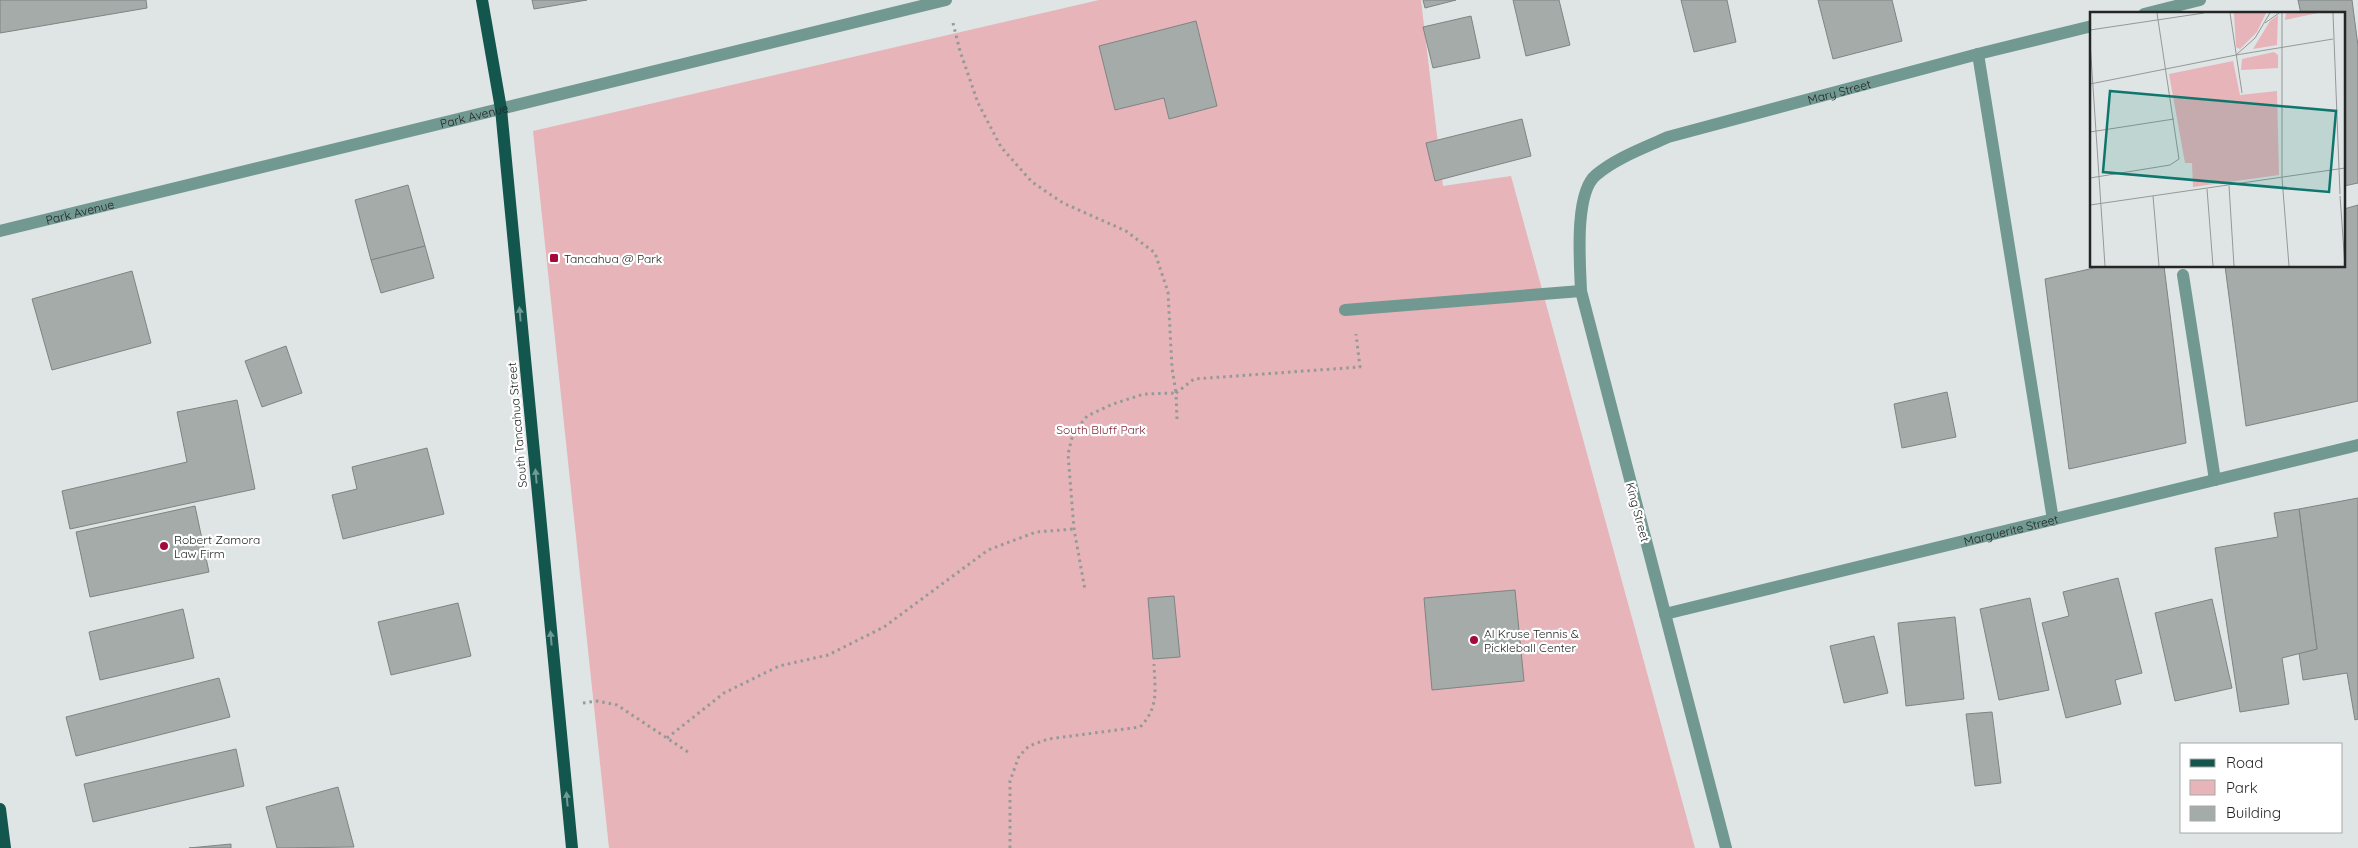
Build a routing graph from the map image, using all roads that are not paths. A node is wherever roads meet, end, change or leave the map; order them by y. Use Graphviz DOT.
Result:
graph roads {
  1 [pos="482,0"];
  2 [pos="946,0"];
  3 [pos="2200,0"];
  4 [pos="2152,12"];
  5 [pos="2090,26"];
  6 [pos="1978,54"];
  7 [pos="500,109"];
  8 [pos="1594,176"];
  9 [pos="0,232"];
  10 [pos="2183,275"];
  11 [pos="1581,291"];
  12 [pos="1349,309"];
  13 [pos="2358,446"];
  14 [pos="2215,480"];
  15 [pos="2053,520"];
  16 [pos="1665,614"];
  17 [pos="0,809"];
  18 [pos="5,848"];
  19 [pos="572,848"];
  20 [pos="1726,848"];
  1 -- 7 [label="main road, South Tancahua Street"];
  2 -- 7 [label="street, Park Avenue"];
  3 -- 4 [label="street"];
  5 -- 6 [label="street, Mary Street"];
  6 -- 8 [label="street, Mary Street"];
  6 -- 15 [label="street"];
  7 -- 9 [label="street, Park Avenue"];
  19 -- 7 [label="main road, South Tancahua Street, one-way"];
  8 -- 11 [label="street, King Street"];
  10 -- 14 [label="street"];
  11 -- 12 [label="street"];
  11 -- 16 [label="street, King Street"];
  13 -- 14 [label="street, Marguerite Street"];
  14 -- 15 [label="street, Marguerite Street"];
  15 -- 16 [label="street, Marguerite Street"];
  16 -- 20 [label="street, King Street"];
  17 -- 18 [label="main road"];
}
